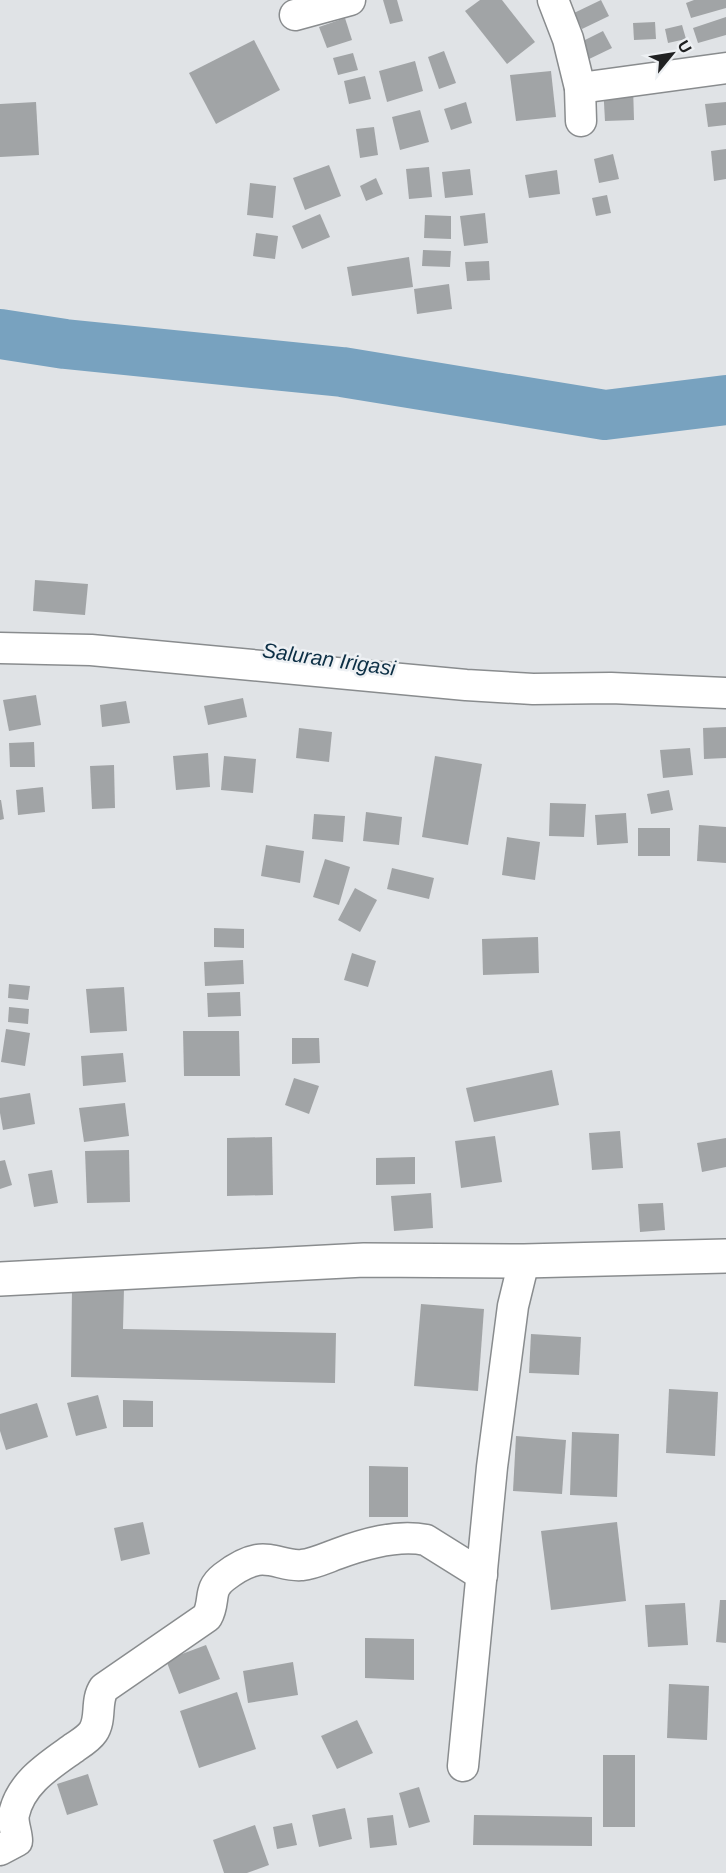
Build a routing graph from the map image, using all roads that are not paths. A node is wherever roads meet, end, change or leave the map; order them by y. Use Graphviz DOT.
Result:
graph roads {
  1 [pos="350,0"];
  2 [pos="553,0"];
  3 [pos="295,15"];
  4 [pos="726,68"];
  5 [pos="580,88"];
  6 [pos="581,121"];
  7 [pos="0,648"];
  8 [pos="726,693"];
  9 [pos="726,1256"];
  10 [pos="524,1262"];
  11 [pos="0,1279"];
  12 [pos="482,1575"];
  13 [pos="463,1766"];
  14 [pos="0,1850"];
  1 -- 3 [label="street"];
  2 -- 5 [label="street"];
  4 -- 5 [label="street"];
  5 -- 6 [label="street"];
  7 -- 8 [label="street"];
  9 -- 10 [label="street"];
  10 -- 11 [label="street"];
  10 -- 12 [label="street"];
  12 -- 13 [label="street"];
  12 -- 14 [label="street"];
}
